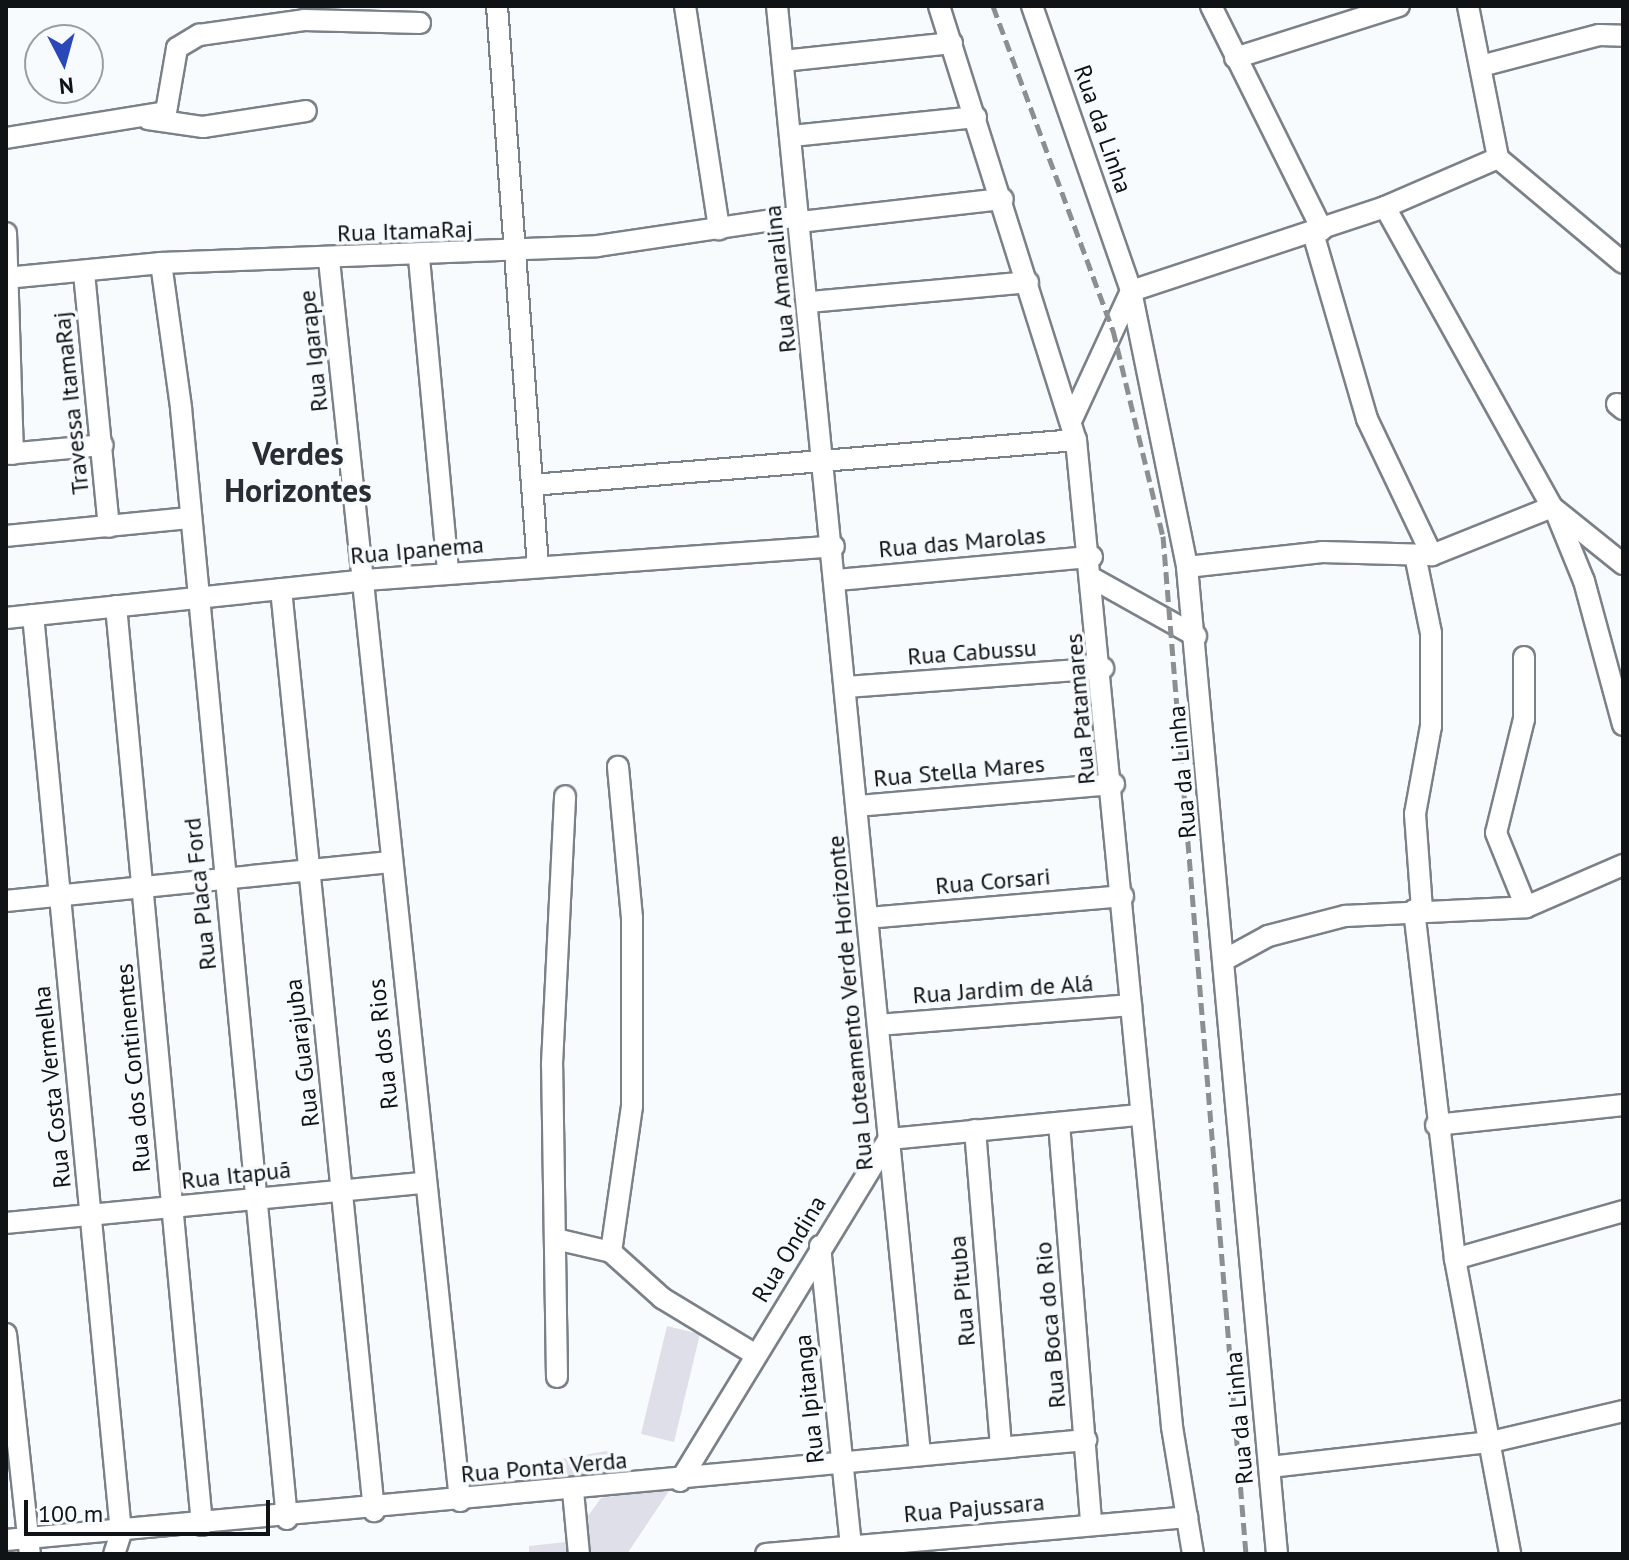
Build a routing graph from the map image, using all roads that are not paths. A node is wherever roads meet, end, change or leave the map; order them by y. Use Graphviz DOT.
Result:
graph roads {
  1 [pos="497,6"];
  2 [pos="685,6"];
  3 [pos="777,6"];
  4 [pos="939,6"];
  5 [pos="1032,6"];
  6 [pos="1211,6"];
  7 [pos="1399,6"];
  8 [pos="1468,6"];
  9 [pos="420,23"];
  10 [pos="1623,36"];
  11 [pos="952,43"];
  12 [pos="1235,58"];
  13 [pos="783,61"];
  14 [pos="1481,66"];
  15 [pos="306,111"];
  16 [pos="976,117"];
  17 [pos="141,118"];
  18 [pos="792,136"];
  19 [pos="6,138"];
  20 [pos="1498,158"];
  21 [pos="1003,199"];
  22 [pos="1385,207"];
  23 [pos="800,219"];
  24 [pos="719,229"];
  25 [pos="1318,232"];
  26 [pos="6,233"];
  27 [pos="514,252"];
  28 [pos="419,258"];
  29 [pos="329,260"];
  30 [pos="161,263"];
  31 [pos="1623,263"];
  32 [pos="84,273"];
  33 [pos="8,278"];
  34 [pos="1028,282"];
  35 [pos="1131,291"];
  36 [pos="810,302"];
  37 [pos="1074,430"];
  38 [pos="103,445"];
  39 [pos="10,454"];
  40 [pos="825,465"];
  41 [pos="532,485"];
  42 [pos="1554,509"];
  43 [pos="189,518"];
  44 [pos="109,527"];
  45 [pos="6,536"];
  46 [pos="834,546"];
  47 [pos="1423,555"];
  48 [pos="1092,557"];
  49 [pos="1623,564"];
  50 [pos="538,567"];
  51 [pos="1187,567"];
  52 [pos="448,573"];
  53 [pos="1094,579"];
  54 [pos="365,580"];
  55 [pos="837,580"];
  56 [pos="281,589"];
  57 [pos="197,596"];
  58 [pos="116,606"];
  59 [pos="33,615"];
  60 [pos="6,618"];
  61 [pos="1196,636"];
  62 [pos="1524,657"];
  63 [pos="1103,668"];
  64 [pos="846,687"];
  65 [pos="1623,725"];
  66 [pos="618,767"];
  67 [pos="1114,784"];
  68 [pos="565,796"];
  69 [pos="857,806"];
  70 [pos="390,862"];
  71 [pos="1623,865"];
  72 [pos="307,871"];
  73 [pos="223,879"];
  74 [pos="142,888"];
  75 [pos="59,896"];
  76 [pos="1123,896"];
  77 [pos="6,901"];
  78 [pos="1526,907"];
  79 [pos="1418,910"];
  80 [pos="867,918"];
  81 [pos="1226,959"];
  82 [pos="1131,1005"];
  83 [pos="878,1025"];
  84 [pos="1623,1105"];
  85 [pos="1140,1115"];
  86 [pos="1059,1123"];
  87 [pos="1436,1125"];
  88 [pos="975,1130"];
  89 [pos="889,1139"];
  90 [pos="424,1183"];
  91 [pos="344,1190"];
  92 [pos="260,1199"];
  93 [pos="172,1207"];
  94 [pos="1623,1211"];
  95 [pos="91,1215"];
  96 [pos="6,1223"];
  97 [pos="560,1240"];
  98 [pos="820,1246"];
  99 [pos="611,1252"];
  100 [pos="1455,1259"];
  101 [pos="6,1334"];
  102 [pos="756,1355"];
  103 [pos="557,1377"];
  104 [pos="1623,1411"];
  105 [pos="1086,1440"];
  106 [pos="1491,1442"];
  107 [pos="1001,1447"];
  108 [pos="920,1455"];
  109 [pos="842,1464"];
  110 [pos="1270,1467"];
  111 [pos="680,1481"];
  112 [pos="573,1491"];
  113 [pos="460,1501"];
  114 [pos="374,1511"];
  115 [pos="1187,1517"];
  116 [pos="287,1519"];
  117 [pos="1091,1523"];
  118 [pos="202,1525"];
  119 [pos="121,1533"];
  120 [pos="20,1544"];
  121 [pos="851,1546"];
  122 [pos="114,1554"];
  123 [pos="579,1554"];
  124 [pos="766,1554"];
  125 [pos="1193,1554"];
  126 [pos="1277,1554"];
  127 [pos="1510,1554"];
  1 -- 27 [label="street"];
  2 -- 24 [label="street"];
  3 -- 13 [label="street, Rua Amaralina"];
  4 -- 11 [label="street, Rua Patamares"];
  5 -- 35 [label="street, Rua da Linha"];
  6 -- 12 [label="street"];
  7 -- 12 [label="street"];
  8 -- 14 [label="street"];
  9 -- 17 [label="street"];
  10 -- 14 [label="street"];
  11 -- 13 [label="street"];
  11 -- 16 [label="street, Rua Patamares"];
  12 -- 25 [label="street"];
  13 -- 18 [label="street, Rua Amaralina"];
  14 -- 20 [label="street"];
  15 -- 17 [label="street"];
  16 -- 18 [label="street"];
  16 -- 21 [label="street, Rua Patamares"];
  17 -- 19 [label="street"];
  18 -- 23 [label="street, Rua Amaralina"];
  20 -- 22 [label="street"];
  20 -- 31 [label="street"];
  21 -- 23 [label="street, Rua ItamaRaj"];
  21 -- 34 [label="street, Rua Patamares"];
  22 -- 25 [label="street"];
  22 -- 42 [label="street"];
  23 -- 24 [label="street, Rua ItamaRaj"];
  23 -- 36 [label="street, Rua Amaralina"];
  24 -- 27 [label="street, Rua ItamaRaj"];
  25 -- 35 [label="street"];
  25 -- 47 [label="street"];
  26 -- 33 [label="street"];
  27 -- 28 [label="street, Rua ItamaRaj"];
  27 -- 41 [label="street"];
  28 -- 29 [label="street, Rua ItamaRaj"];
  28 -- 52 [label="street"];
  29 -- 30 [label="street, Rua ItamaRaj"];
  29 -- 54 [label="street, Rua Igarape"];
  30 -- 32 [label="street, Rua ItamaRaj"];
  30 -- 43 [label="street, Rua Placa Ford"];
  32 -- 33 [label="street, Rua ItamaRaj"];
  32 -- 38 [label="street, Travessa ItamaRaj"];
  33 -- 39 [label="street"];
  34 -- 36 [label="street"];
  34 -- 37 [label="street, Rua Patamares"];
  35 -- 37 [label="street"];
  35 -- 51 [label="street, Rua da Linha"];
  36 -- 40 [label="street, Rua Amaralina"];
  37 -- 40 [label="street"];
  37 -- 48 [label="street, Rua Patamares"];
  38 -- 39 [label="street"];
  38 -- 44 [label="street, Travessa ItamaRaj"];
  40 -- 41 [label="street"];
  40 -- 46 [label="street, Rua Amaralina"];
  41 -- 50 [label="street"];
  42 -- 47 [label="street"];
  42 -- 49 [label="street"];
  42 -- 65 [label="street"];
  43 -- 44 [label="street"];
  43 -- 57 [label="street, Rua Placa Ford"];
  44 -- 45 [label="street"];
  46 -- 50 [label="street, Rua Ipanema"];
  46 -- 55 [label="street, Rua Loteamento Verde Horizonte"];
  47 -- 51 [label="street"];
  47 -- 79 [label="street"];
  48 -- 53 [label="street, Rua Patamares"];
  48 -- 55 [label="street, Rua das Marolas"];
  50 -- 52 [label="street, Rua Ipanema"];
  51 -- 61 [label="street, Rua da Linha"];
  52 -- 54 [label="street, Rua Ipanema"];
  53 -- 61 [label="street"];
  53 -- 63 [label="street, Rua Patamares"];
  54 -- 56 [label="street, Rua Ipanema"];
  54 -- 70 [label="street, Rua dos Rios"];
  55 -- 64 [label="street, Rua Loteamento Verde Horizonte"];
  56 -- 57 [label="street, Rua Ipanema"];
  56 -- 72 [label="street, Rua Guarajuba"];
  57 -- 58 [label="street, Rua Ipanema"];
  57 -- 73 [label="street, Rua Placa Ford"];
  58 -- 59 [label="street, Rua Ipanema"];
  58 -- 74 [label="street, Rua dos Continentes"];
  59 -- 60 [label="street, Rua Ipanema"];
  59 -- 75 [label="street, Rua Costa Vermelha"];
  61 -- 81 [label="street, Rua da Linha"];
  62 -- 78 [label="street"];
  63 -- 64 [label="street, Rua Cabussu"];
  63 -- 67 [label="street, Rua Patamares"];
  64 -- 69 [label="street, Rua Loteamento Verde Horizonte"];
  66 -- 99 [label="street"];
  67 -- 69 [label="street, Rua Stella Mares"];
  67 -- 76 [label="street, Rua Patamares"];
  68 -- 97 [label="street"];
  69 -- 80 [label="street, Rua Loteamento Verde Horizonte"];
  70 -- 72 [label="street"];
  70 -- 90 [label="street, Rua dos Rios"];
  71 -- 78 [label="street"];
  72 -- 73 [label="street"];
  72 -- 91 [label="street, Rua Guarajuba"];
  73 -- 74 [label="street"];
  73 -- 92 [label="street, Rua Placa Ford"];
  74 -- 75 [label="street"];
  74 -- 93 [label="street, Rua dos Continentes"];
  75 -- 77 [label="street"];
  75 -- 95 [label="street, Rua Costa Vermelha"];
  76 -- 80 [label="street, Rua Corsari"];
  76 -- 82 [label="street, Rua Patamares"];
  78 -- 79 [label="street"];
  79 -- 81 [label="street"];
  79 -- 87 [label="street"];
  80 -- 83 [label="street, Rua Loteamento Verde Horizonte"];
  81 -- 110 [label="street, Rua da Linha"];
  82 -- 83 [label="street, Rua Jardim de Alá"];
  82 -- 85 [label="street, Rua Patamares"];
  83 -- 89 [label="street, Rua Loteamento Verde Horizonte"];
  84 -- 87 [label="street"];
  85 -- 86 [label="street"];
  85 -- 115 [label="street, Rua Patamares"];
  86 -- 88 [label="street"];
  86 -- 105 [label="street, Rua Boca do Rio"];
  87 -- 100 [label="street"];
  88 -- 89 [label="street"];
  88 -- 107 [label="street, Rua Pituba"];
  89 -- 98 [label="street, Rua Ondina"];
  89 -- 108 [label="street, Rua Loteamento Verde Horizonte"];
  90 -- 91 [label="street, Rua Itapuã"];
  90 -- 113 [label="street, Rua dos Rios"];
  91 -- 92 [label="street, Rua Itapuã"];
  91 -- 114 [label="street, Rua Guarajuba"];
  92 -- 93 [label="street, Rua Itapuã"];
  92 -- 116 [label="street, Rua Placa Ford"];
  93 -- 95 [label="street, Rua Itapuã"];
  93 -- 118 [label="street, Rua dos Continentes"];
  94 -- 100 [label="street"];
  95 -- 96 [label="street, Rua Itapuã"];
  95 -- 119 [label="street, Rua Costa Vermelha"];
  97 -- 99 [label="street"];
  97 -- 103 [label="street"];
  98 -- 102 [label="street, Rua Ondina"];
  98 -- 109 [label="street, Rua Ipitanga"];
  99 -- 102 [label="street"];
  100 -- 106 [label="street"];
  101 -- 120 [label="street"];
  102 -- 111 [label="street, Rua Ondina"];
  104 -- 106 [label="street"];
  105 -- 107 [label="street, Rua Ponta Verda"];
  105 -- 117 [label="street, Rua Boca do Rio"];
  106 -- 110 [label="street"];
  106 -- 127 [label="street"];
  107 -- 108 [label="street, Rua Ponta Verda"];
  108 -- 109 [label="street, Rua Ponta Verda"];
  109 -- 111 [label="street, Rua Ponta Verda"];
  109 -- 121 [label="street, Rua Ipitanga"];
  110 -- 126 [label="street, Rua da Linha"];
  111 -- 112 [label="street, Rua Ponta Verda"];
  112 -- 113 [label="street, Rua Ponta Verda"];
  112 -- 123 [label="street"];
  113 -- 114 [label="street, Rua Ponta Verda"];
  114 -- 116 [label="street, Rua Ponta Verda"];
  115 -- 117 [label="street, Rua Pajussara"];
  115 -- 125 [label="street, Rua Patamares"];
  116 -- 118 [label="street, Rua Ponta Verda"];
  117 -- 121 [label="street, Rua Pajussara"];
  118 -- 119 [label="street, Rua Ponta Verda"];
  119 -- 120 [label="street, Rua Ponta Verda"];
  119 -- 122 [label="street, Rua Costa Vermelha"];
  121 -- 124 [label="street, Rua Pajussara"];
}
